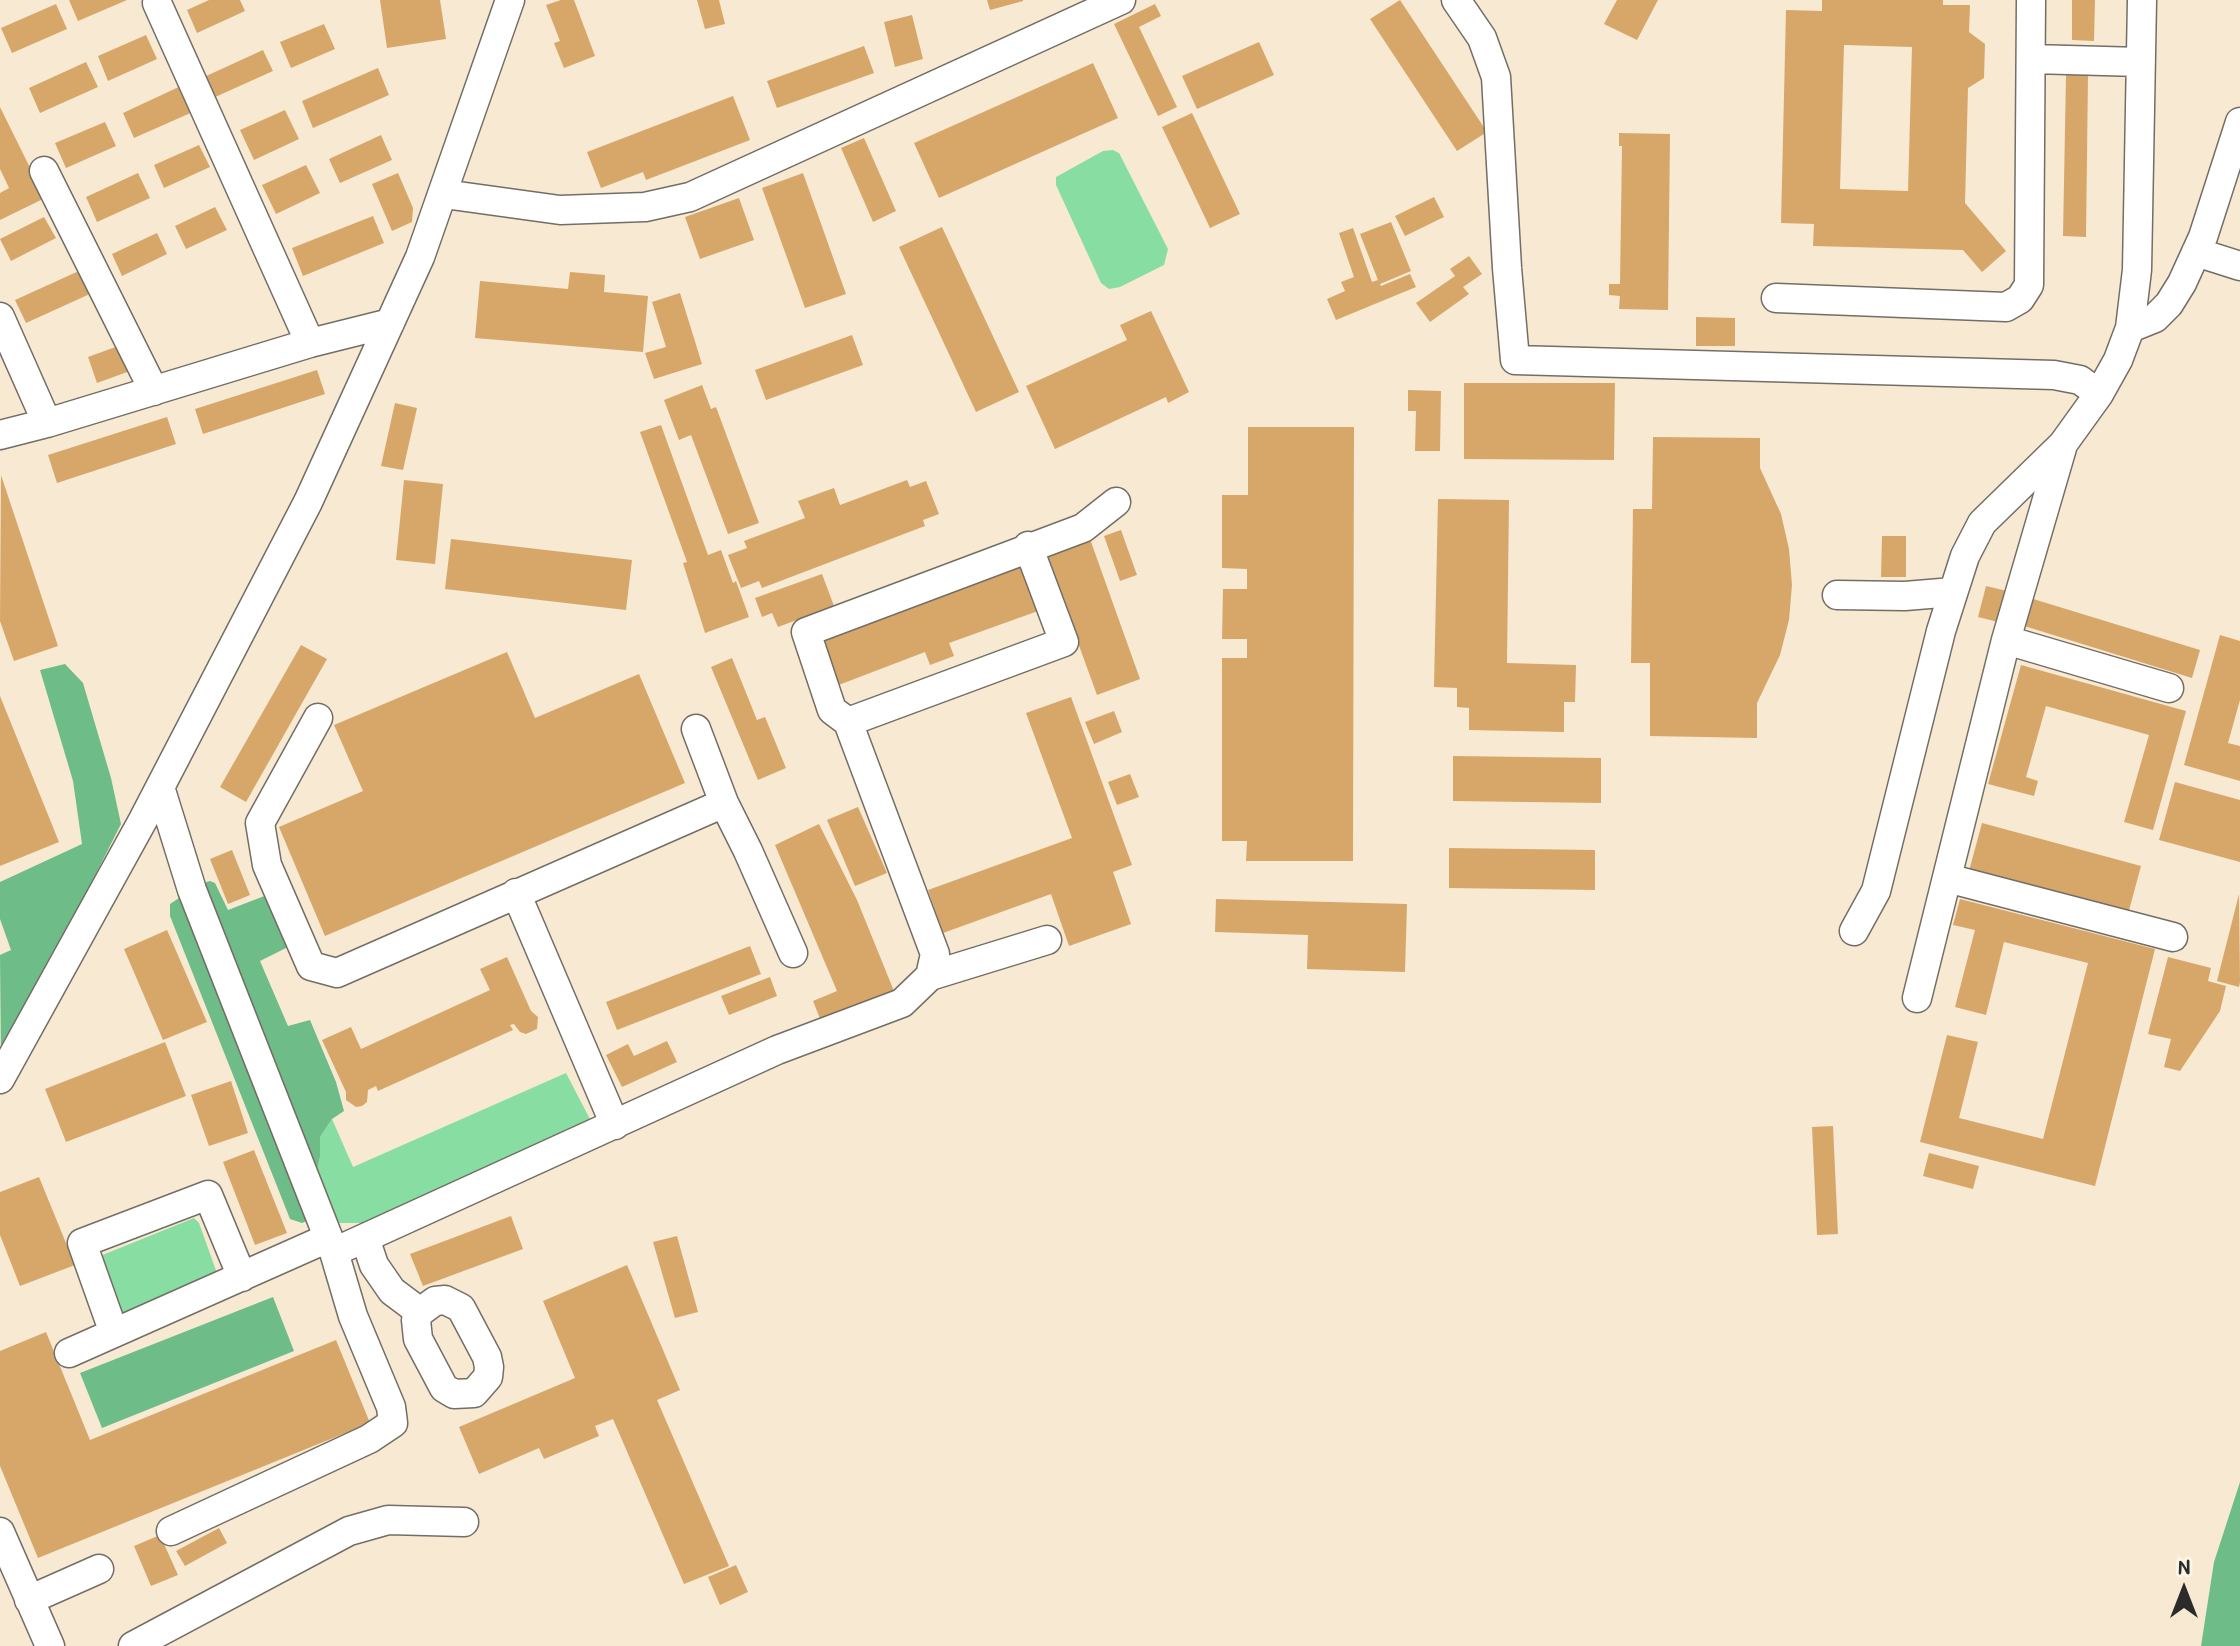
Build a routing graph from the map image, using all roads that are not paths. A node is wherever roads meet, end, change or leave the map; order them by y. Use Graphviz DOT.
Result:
graph roads {
  1 [pos="510,0"];
  2 [pos="1121,0"];
  3 [pos="1456,0"];
  4 [pos="2031,0"];
  5 [pos="2142,0"];
  6 [pos="157,3"];
  7 [pos="2032,59"];
  8 [pos="2140,62"];
  9 [pos="2240,122"];
  10 [pos="44,171"];
  11 [pos="444,194"];
  12 [pos="2196,252"];
  13 [pos="2240,266"];
  14 [pos="1776,298"];
  15 [pos="0,317"];
  16 [pos="390,323"];
  17 [pos="2130,328"];
  18 [pos="310,343"];
  19 [pos="154,391"];
  20 [pos="2099,394"];
  21 [pos="47,423"];
  22 [pos="0,435"];
  23 [pos="2063,444"];
  24 [pos="1116,502"];
  25 [pos="1028,546"];
  26 [pos="1953,592"];
  27 [pos="1837,595"];
  28 [pos="2006,640"];
  29 [pos="2169,688"];
  30 [pos="318,718"];
  31 [pos="848,722"];
  32 [pos="696,729"];
  33 [pos="160,787"];
  34 [pos="724,803"];
  35 [pos="1947,878"];
  36 [pos="516,893"];
  37 [pos="1854,931"];
  38 [pos="2173,937"];
  39 [pos="1047,940"];
  40 [pos="793,953"];
  41 [pos="930,976"];
  42 [pos="1917,998"];
  43 [pos="0,1079"];
  44 [pos="615,1125"];
  45 [pos="365,1238"];
  46 [pos="331,1245"];
  47 [pos="242,1277"];
  48 [pos="420,1312"];
  49 [pos="114,1333"];
  50 [pos="69,1353"];
  51 [pos="464,1522"];
  52 [pos="171,1531"];
  53 [pos="0,1532"];
  54 [pos="99,1569"];
  55 [pos="29,1600"];
  56 [pos="50,1646"];
  57 [pos="133,1646"];
  1 -- 11 [label="street"];
  2 -- 11 [label="street"];
  3 -- 20 [label="street"];
  4 -- 7 [label="street"];
  5 -- 8 [label="street"];
  6 -- 18 [label="street"];
  7 -- 8 [label="street"];
  7 -- 14 [label="street"];
  8 -- 17 [label="street"];
  9 -- 12 [label="street"];
  10 -- 19 [label="street"];
  11 -- 16 [label="street"];
  12 -- 13 [label="street"];
  12 -- 17 [label="street"];
  15 -- 21 [label="street"];
  16 -- 18 [label="street"];
  16 -- 33 [label="street"];
  17 -- 20 [label="street"];
  18 -- 19 [label="street"];
  19 -- 21 [label="street"];
  20 -- 23 [label="street"];
  21 -- 22 [label="street"];
  23 -- 26 [label="street"];
  23 -- 28 [label="street"];
  24 -- 25 [label="street"];
  25 -- 31 [label="street"];
  25 -- 31 [label="street"];
  26 -- 27 [label="street"];
  26 -- 37 [label="street"];
  28 -- 29 [label="street"];
  28 -- 35 [label="street"];
  30 -- 36 [label="street"];
  31 -- 41 [label="street"];
  32 -- 34 [label="street"];
  33 -- 43 [label="street"];
  33 -- 46 [label="street"];
  34 -- 36 [label="street"];
  34 -- 40 [label="street"];
  35 -- 38 [label="street"];
  35 -- 42 [label="street"];
  36 -- 44 [label="street"];
  39 -- 41 [label="street"];
  41 -- 44 [label="street"];
  44 -- 45 [label="street"];
  45 -- 46 [label="street"];
  45 -- 48 [label="street"];
  46 -- 47 [label="street"];
  46 -- 52 [label="street"];
  47 -- 49 [label="street"];
  47 -- 49 [label="street"];
  49 -- 50 [label="street"];
  51 -- 57 [label="street"];
  53 -- 55 [label="street"];
  54 -- 55 [label="street"];
  55 -- 56 [label="street"];
}
